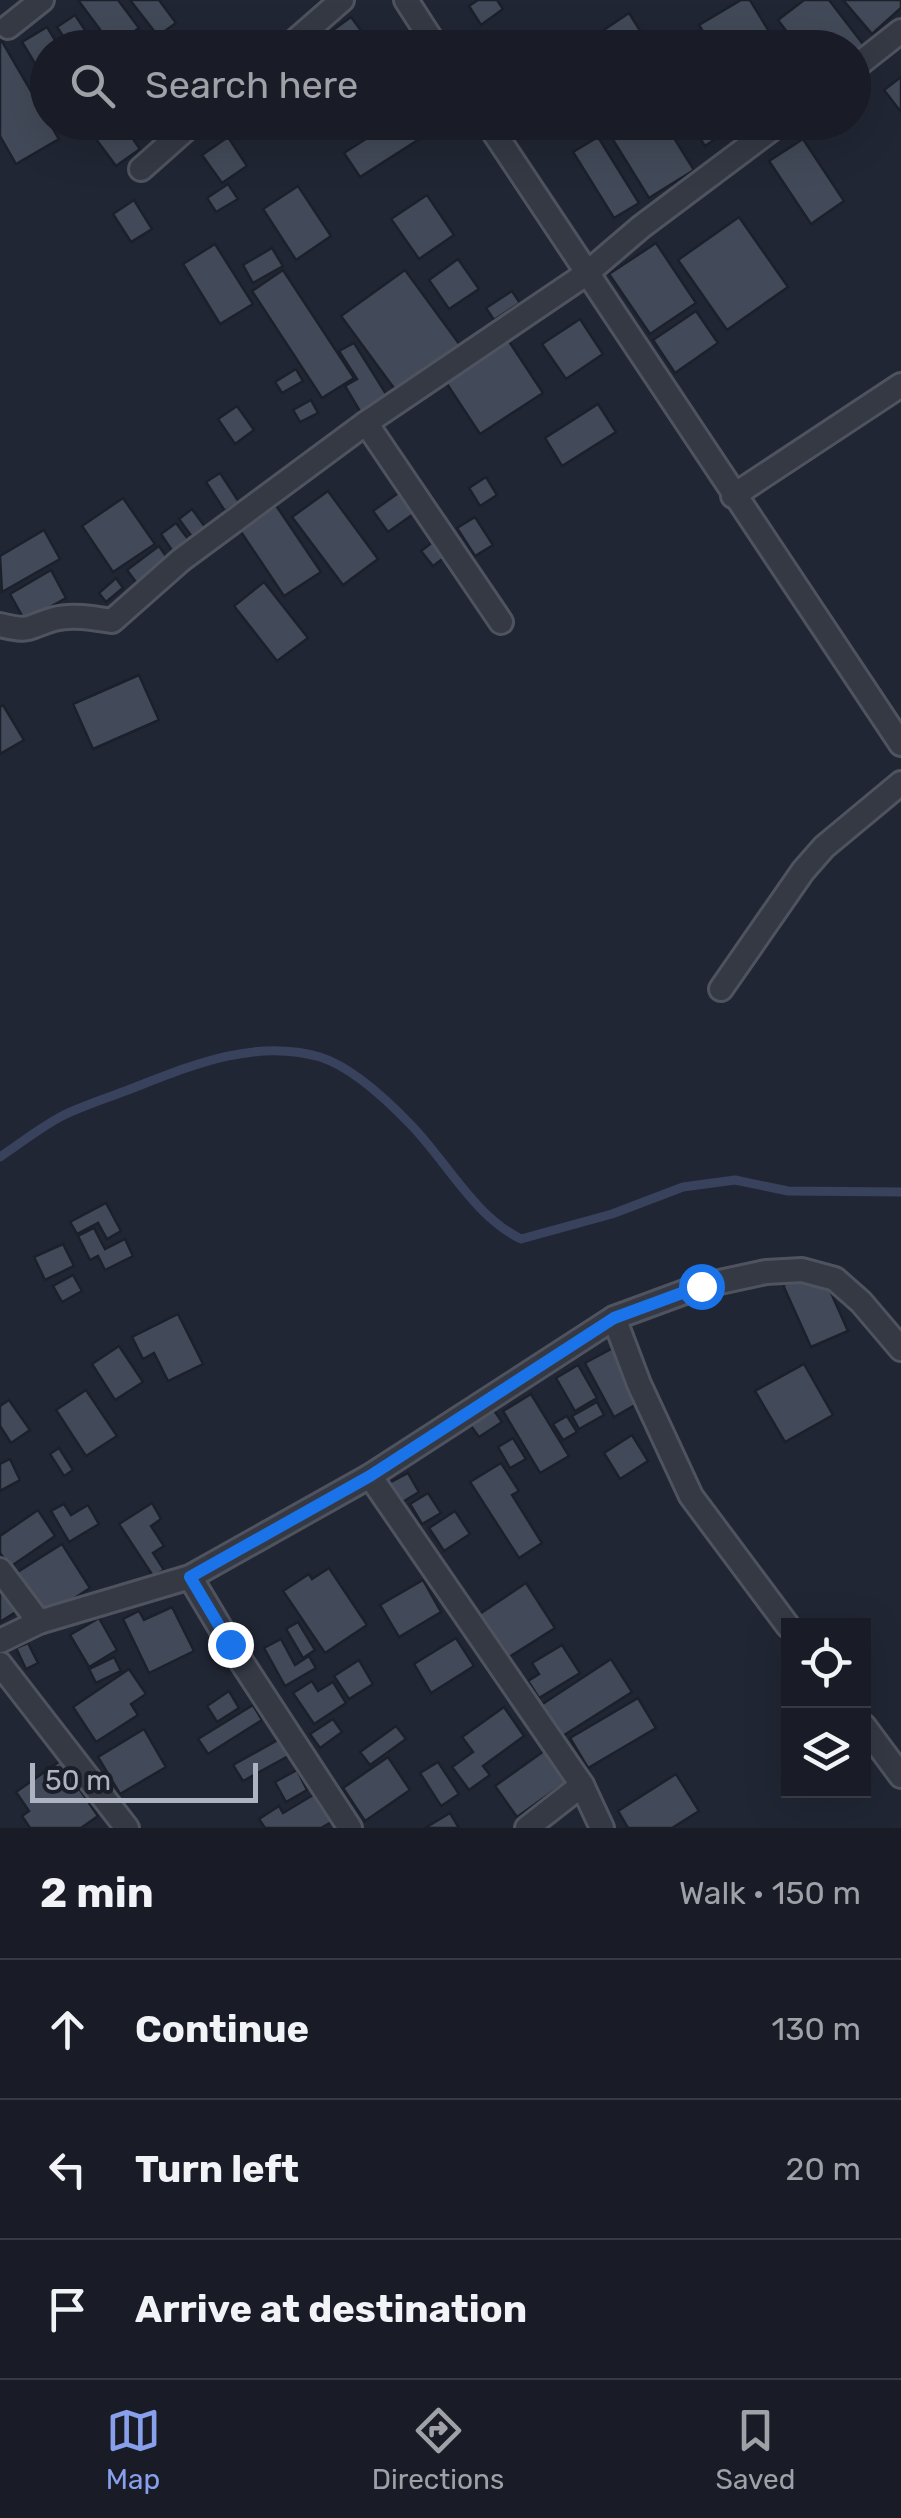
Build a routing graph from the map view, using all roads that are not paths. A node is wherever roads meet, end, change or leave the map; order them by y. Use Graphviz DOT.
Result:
graph roads {
  1 [pos="42,0"];
  2 [pos="342,0"];
  3 [pos="406,0"];
  4 [pos="8,27"];
  5 [pos="307,30"];
  6 [pos="425,30"];
  7 [pos="901,31"];
  8 [pos="871,55"];
  9 [pos="173,140"];
  10 [pos="498,140"];
  11 [pos="756,140"];
  12 [pos="140,168"];
  13 [pos="586,274"];
  14 [pos="901,385"];
  15 [pos="366,423"];
  16 [pos="734,496"];
  17 [pos="501,622"];
  18 [pos="0,625"];
  19 [pos="901,744"];
  20 [pos="901,783"];
  21 [pos="721,989"];
  22 [pos="614,1318"];
  23 [pos="901,1348"];
  24 [pos="370,1476"];
  25 [pos="0,1570"];
  26 [pos="190,1577"];
  27 [pos="782,1618"];
  28 [pos="39,1622"];
  29 [pos="0,1641"];
  30 [pos="0,1664"];
  31 [pos="871,1735"];
  32 [pos="901,1776"];
  33 [pos="582,1785"];
  34 [pos="127,1828"];
  35 [pos="350,1828"];
  36 [pos="527,1828"];
  37 [pos="602,1828"];
  1 -- 4 [label="street"];
  2 -- 5 [label="street"];
  3 -- 6 [label="street"];
  7 -- 8 [label="street"];
  9 -- 12 [label="street"];
  10 -- 13 [label="street"];
  11 -- 13 [label="street"];
  13 -- 15 [label="street"];
  13 -- 16 [label="street"];
  14 -- 16 [label="street"];
  15 -- 17 [label="street"];
  15 -- 18 [label="street"];
  16 -- 19 [label="street"];
  20 -- 21 [label="street"];
  22 -- 23 [label="street"];
  22 -- 24 [label="street"];
  22 -- 27 [label="street"];
  24 -- 26 [label="street"];
  24 -- 33 [label="street"];
  25 -- 28 [label="street"];
  26 -- 28 [label="street"];
  26 -- 35 [label="street"];
  28 -- 29 [label="street"];
  30 -- 34 [label="street"];
  31 -- 32 [label="street"];
  33 -- 36 [label="street"];
  33 -- 37 [label="street"];
}
